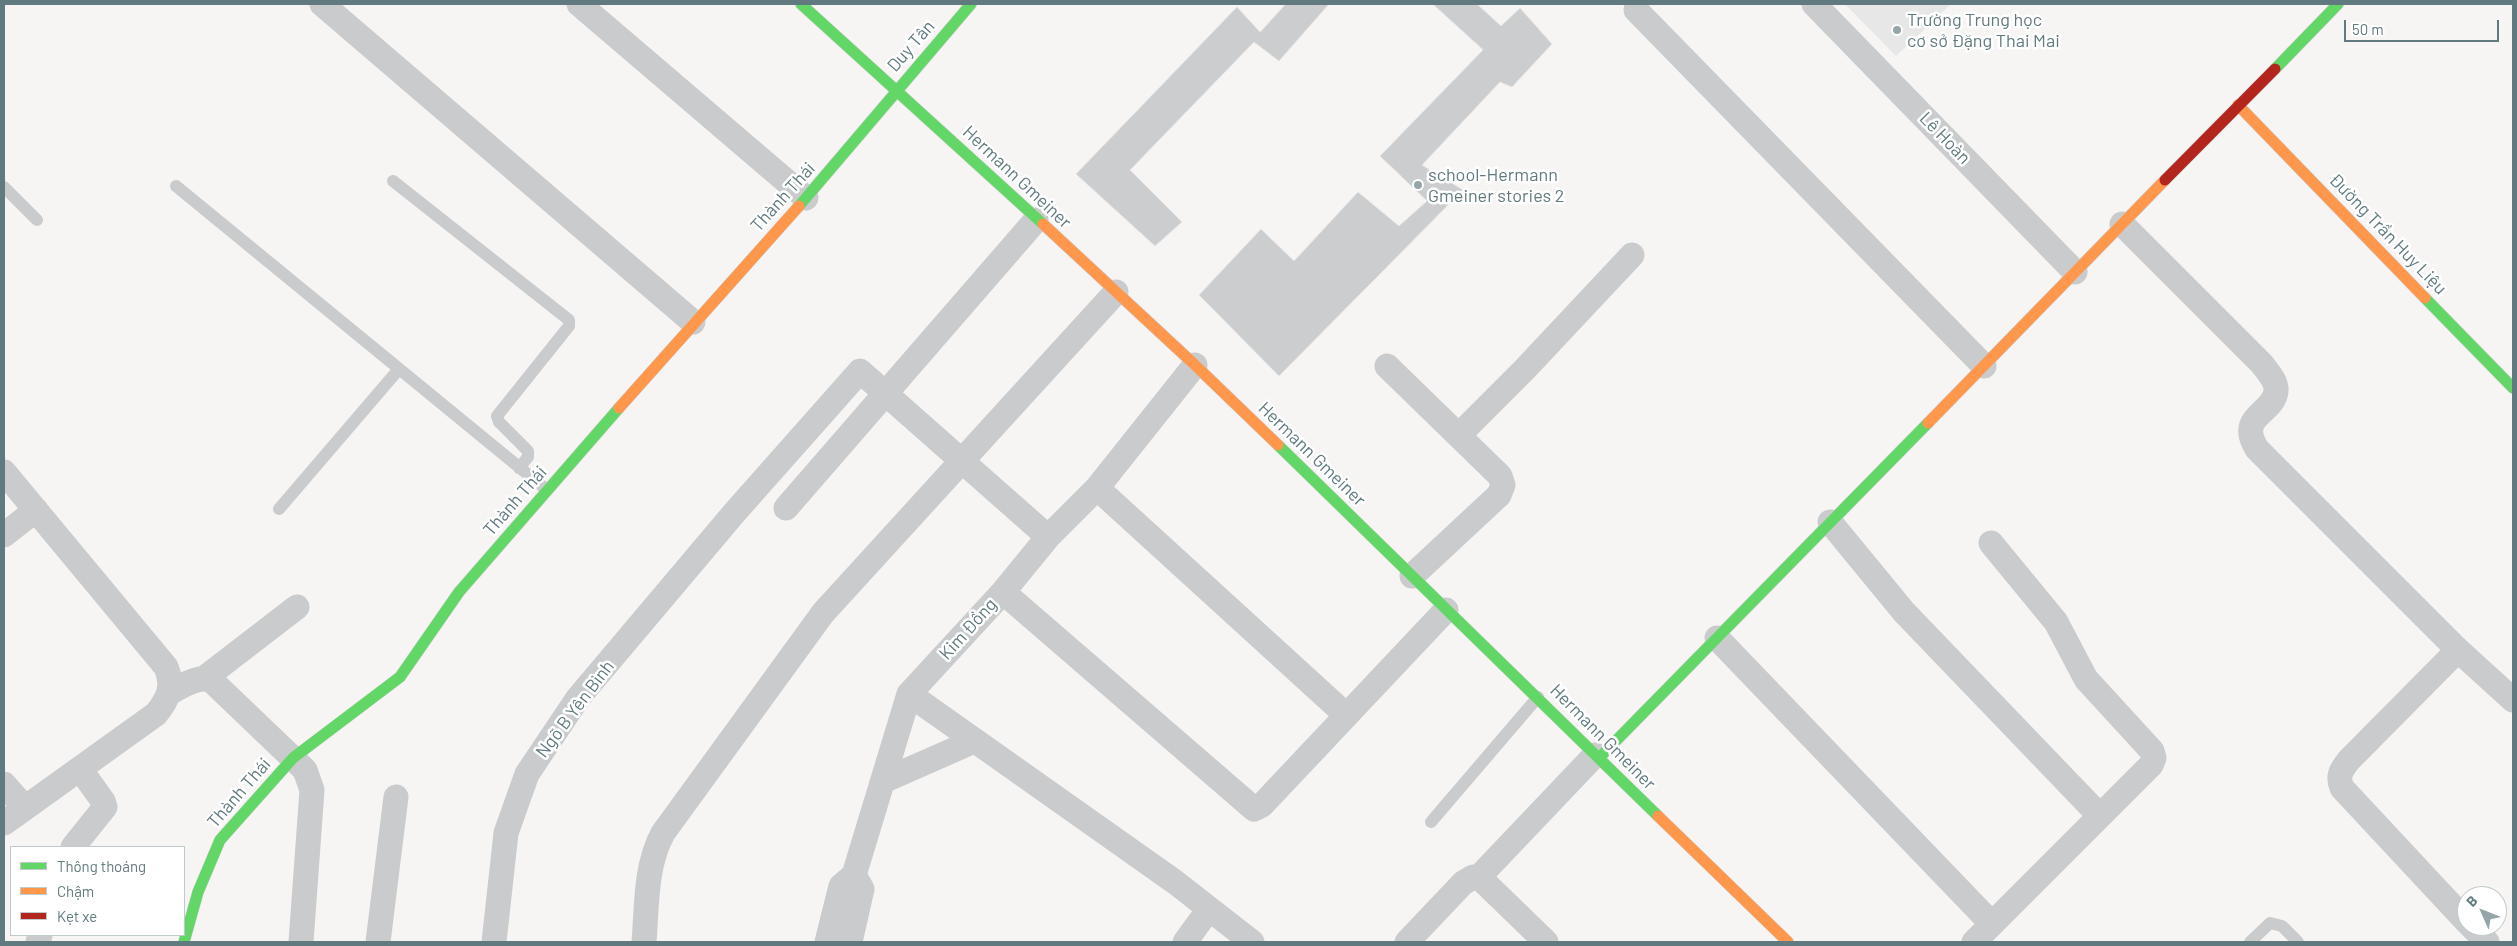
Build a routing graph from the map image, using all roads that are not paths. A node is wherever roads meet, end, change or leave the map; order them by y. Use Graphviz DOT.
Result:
graph roads {
  1 [pos="322,4"];
  2 [pos="579,4"];
  3 [pos="801,4"];
  4 [pos="971,4"];
  5 [pos="1814,4"];
  6 [pos="2338,4"];
  7 [pos="1636,10"];
  8 [pos="897,89"];
  9 [pos="2238,105"];
  10 [pos="393,181"];
  11 [pos="176,186"];
  12 [pos="4,187"];
  13 [pos="806,198"];
  14 [pos="37,220"];
  15 [pos="1036,220"];
  16 [pos="2122,224"];
  17 [pos="1632,255"];
  18 [pos="2075,272"];
  19 [pos="1116,292"];
  20 [pos="693,322"];
  21 [pos="1195,365"];
  22 [pos="1388,366"];
  23 [pos="1984,366"];
  24 [pos="399,369"];
  25 [pos="2513,388"];
  26 [pos="885,391"];
  27 [pos="1459,435"];
  28 [pos="962,460"];
  29 [pos="519,468"];
  30 [pos="4,472"];
  31 [pos="1097,488"];
  32 [pos="547,490"];
  33 [pos="786,508"];
  34 [pos="280,509"];
  35 [pos="36,510"];
  36 [pos="1830,522"];
  37 [pos="4,535"];
  38 [pos="1048,537"];
  39 [pos="1992,543"];
  40 [pos="1412,576"];
  41 [pos="1003,592"];
  42 [pos="297,607"];
  43 [pos="1446,610"];
  44 [pos="1717,638"];
  45 [pos="2458,650"];
  46 [pos="206,677"];
  47 [pos="170,692"];
  48 [pos="909,694"];
  49 [pos="1538,697"];
  50 [pos="2513,700"];
  51 [pos="1346,716"];
  52 [pos="974,741"];
  53 [pos="1597,757"];
  54 [pos="293,758"];
  55 [pos="80,769"];
  56 [pos="883,781"];
  57 [pos="4,784"];
  58 [pos="396,797"];
  59 [pos="25,808"];
  60 [pos="2099,816"];
  61 [pos="1431,822"];
  62 [pos="4,824"];
  63 [pos="75,846"];
  64 [pos="854,875"];
  65 [pos="1478,878"];
  66 [pos="1209,909"];
  67 [pos="2457,911"];
  68 [pos="1992,924"];
  69 [pos="184,942"];
  70 [pos="301,942"];
  71 [pos="378,942"];
  72 [pos="494,942"];
  73 [pos="644,942"];
  74 [pos="827,942"];
  75 [pos="850,942"];
  76 [pos="1185,942"];
  77 [pos="1252,942"];
  78 [pos="1407,942"];
  79 [pos="1546,942"];
  80 [pos="1788,942"];
  81 [pos="1974,942"];
  82 [pos="2250,942"];
  83 [pos="2298,942"];
  1 -- 20 [label="street"];
  2 -- 13 [label="street"];
  3 -- 8 [label="street, Hermann Gmeiner"];
  4 -- 8 [label="street, Duy Tân"];
  5 -- 18 [label="street, Lê Hoàn"];
  6 -- 9 [label="street"];
  7 -- 23 [label="street"];
  8 -- 13 [label="street, Thành Thái"];
  8 -- 15 [label="street, Hermann Gmeiner"];
  9 -- 16 [label="street"];
  9 -- 25 [label="street, Đường Trần Huy Liệu"];
  10 -- 29 [label="lane"];
  11 -- 24 [label="lane"];
  12 -- 14 [label="lane"];
  13 -- 20 [label="street, Thành Thái"];
  15 -- 19 [label="street, Hermann Gmeiner"];
  15 -- 26 [label="street"];
  16 -- 18 [label="street"];
  16 -- 45 [label="street"];
  17 -- 27 [label="street"];
  18 -- 23 [label="street"];
  19 -- 21 [label="street, Hermann Gmeiner"];
  19 -- 28 [label="street"];
  20 -- 32 [label="street, Thành Thái"];
  21 -- 31 [label="street, Kim Đồng"];
  21 -- 40 [label="street, Hermann Gmeiner"];
  22 -- 27 [label="street"];
  23 -- 36 [label="street"];
  24 -- 29 [label="lane"];
  24 -- 34 [label="lane"];
  26 -- 28 [label="street"];
  26 -- 33 [label="street"];
  26 -- 72 [label="street, Ngõ B Yên Bình"];
  27 -- 40 [label="street"];
  28 -- 38 [label="street"];
  28 -- 73 [label="street"];
  29 -- 32 [label="lane"];
  30 -- 35 [label="street"];
  31 -- 38 [label="street, Kim Đồng"];
  31 -- 51 [label="street"];
  32 -- 54 [label="street, Thành Thái"];
  35 -- 37 [label="street"];
  35 -- 47 [label="street"];
  36 -- 44 [label="street"];
  36 -- 60 [label="street"];
  38 -- 41 [label="street, Kim Đồng"];
  39 -- 60 [label="street"];
  40 -- 43 [label="street, Hermann Gmeiner"];
  41 -- 48 [label="street, Kim Đồng"];
  41 -- 51 [label="street"];
  42 -- 46 [label="street"];
  43 -- 49 [label="street, Hermann Gmeiner"];
  43 -- 51 [label="street"];
  44 -- 53 [label="street"];
  44 -- 68 [label="street"];
  45 -- 50 [label="street"];
  45 -- 67 [label="street"];
  46 -- 47 [label="street"];
  46 -- 54 [label="street"];
  47 -- 55 [label="street"];
  48 -- 52 [label="street"];
  48 -- 56 [label="street, Kim Đồng"];
  49 -- 53 [label="street, Hermann Gmeiner"];
  49 -- 61 [label="lane"];
  52 -- 56 [label="street"];
  52 -- 66 [label="street"];
  53 -- 65 [label="street"];
  53 -- 80 [label="street, Hermann Gmeiner"];
  54 -- 69 [label="street, Thành Thái"];
  54 -- 70 [label="street"];
  55 -- 59 [label="street"];
  55 -- 63 [label="street"];
  56 -- 64 [label="street, Kim Đồng"];
  57 -- 59 [label="street"];
  58 -- 71 [label="street"];
  59 -- 62 [label="street"];
  60 -- 68 [label="street"];
  64 -- 74 [label="street"];
  64 -- 75 [label="street"];
  65 -- 78 [label="street"];
  65 -- 79 [label="street"];
  66 -- 76 [label="street"];
  66 -- 77 [label="street"];
  68 -- 81 [label="street"];
  82 -- 83 [label="lane"];
}
